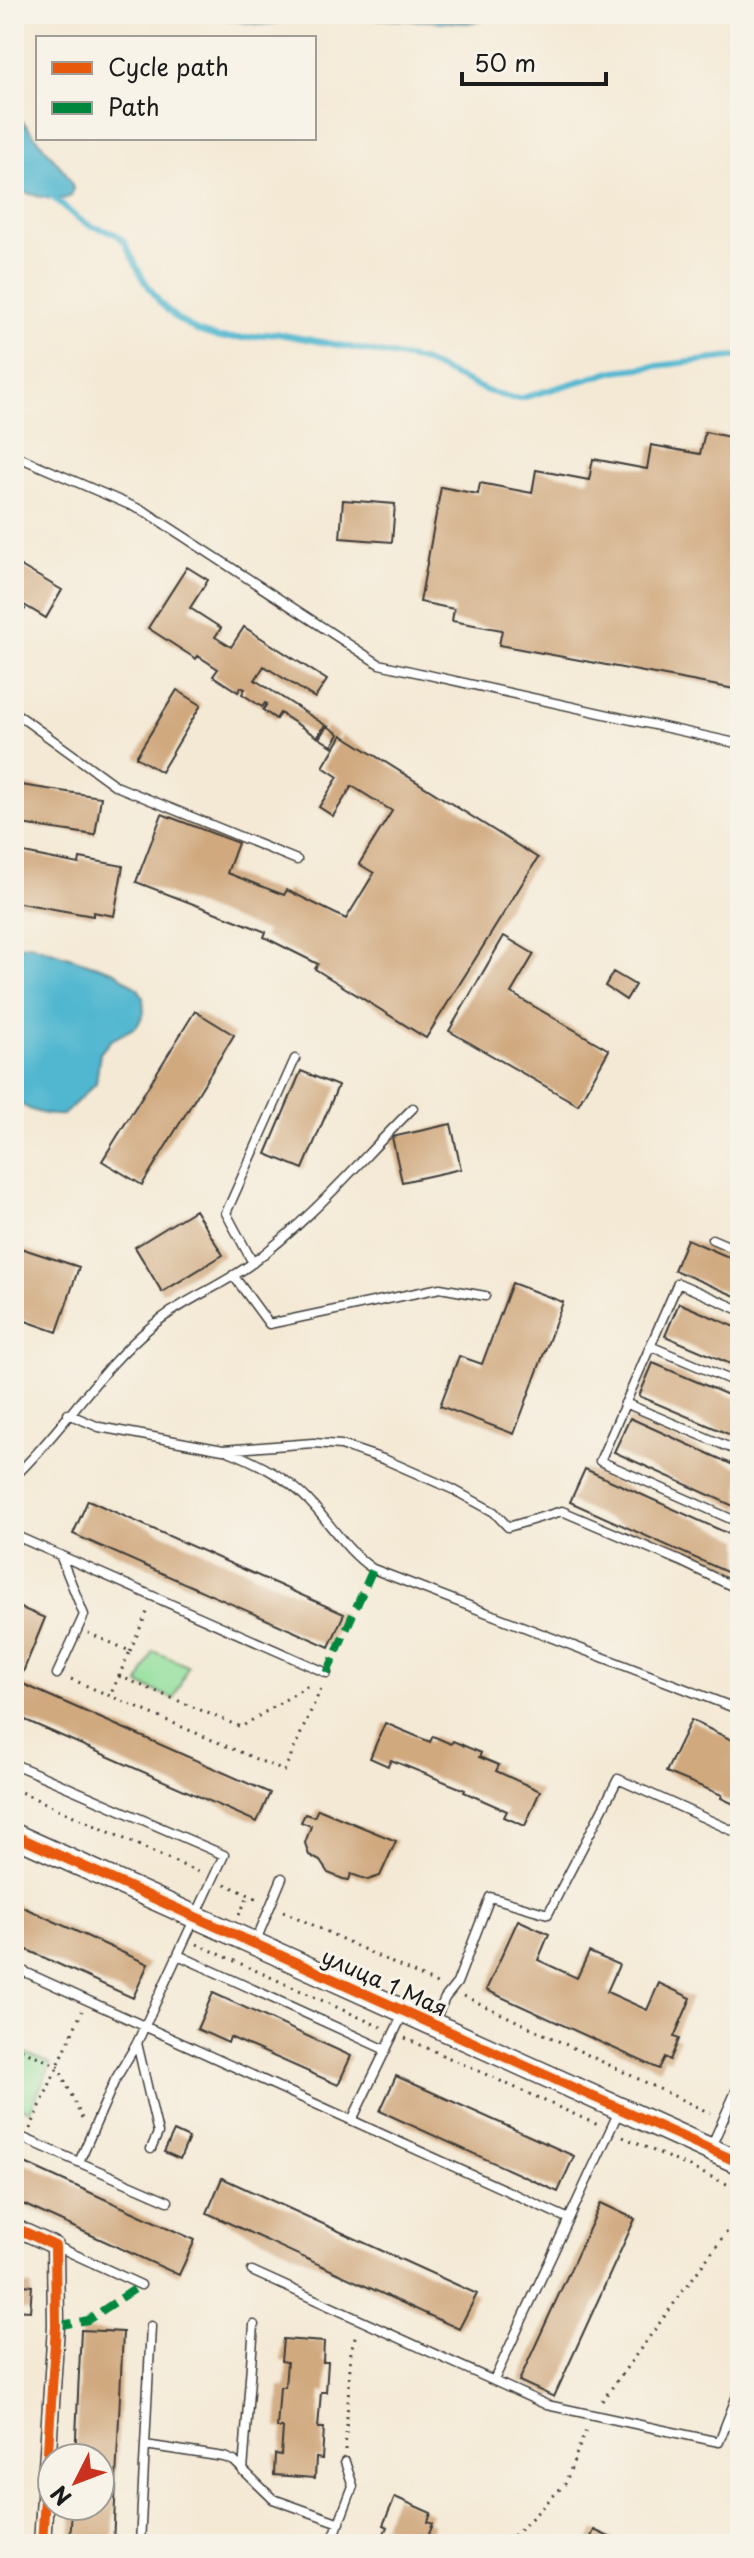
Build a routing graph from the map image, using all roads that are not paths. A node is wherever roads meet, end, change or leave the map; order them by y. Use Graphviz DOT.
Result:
graph roads {
  1 [pos="14,455"];
  2 [pos="14,712"];
  3 [pos="740,744"];
  4 [pos="297,860"];
  5 [pos="295,1059"];
  6 [pos="413,1108"];
  7 [pos="712,1239"];
  8 [pos="740,1251"];
  9 [pos="253,1263"];
  10 [pos="233,1275"];
  11 [pos="485,1296"];
  12 [pos="740,1310"];
  13 [pos="650,1346"];
  14 [pos="740,1384"];
  15 [pos="625,1403"];
  16 [pos="68,1414"];
  17 [pos="223,1450"];
  18 [pos="740,1452"];
  19 [pos="14,1477"];
  20 [pos="740,1523"];
  21 [pos="14,1535"];
  22 [pos="60,1555"];
  23 [pos="740,1590"];
  24 [pos="327,1673"];
  25 [pos="57,1674"];
  26 [pos="740,1710"];
  27 [pos="14,1764"];
  28 [pos="740,1834"];
  29 [pos="14,1835"];
  30 [pos="282,1878"];
  31 [pos="196,1917"];
  32 [pos="254,1944"];
  33 [pos="178,1955"];
  34 [pos="14,1967"];
  35 [pos="404,2012"];
  36 [pos="433,2025"];
  37 [pos="145,2026"];
  38 [pos="137,2043"];
  39 [pos="386,2050"];
  40 [pos="740,2082"];
  41 [pos="620,2109"];
  42 [pos="352,2120"];
  43 [pos="14,2134"];
  44 [pos="151,2149"];
  45 [pos="709,2150"];
  46 [pos="79,2162"];
  47 [pos="740,2163"];
  48 [pos="168,2201"];
  49 [pos="569,2219"];
  50 [pos="14,2227"];
  51 [pos="55,2246"];
  52 [pos="252,2271"];
  53 [pos="141,2285"];
  54 [pos="254,2325"];
  55 [pos="151,2326"];
  56 [pos="494,2380"];
  57 [pos="740,2388"];
  58 [pos="145,2445"];
  59 [pos="345,2462"];
  60 [pos="243,2471"];
  61 [pos="340,2523"];
  62 [pos="42,2544"];
  63 [pos="140,2544"];
  64 [pos="331,2544"];
  1 -- 3 [label="lane"];
  2 -- 4 [label="lane"];
  5 -- 9 [label="lane"];
  6 -- 9 [label="lane"];
  7 -- 8 [label="lane"];
  9 -- 10 [label="lane"];
  10 -- 11 [label="lane"];
  10 -- 16 [label="lane"];
  12 -- 13 [label="lane"];
  13 -- 14 [label="lane"];
  13 -- 15 [label="lane"];
  15 -- 18 [label="lane"];
  15 -- 20 [label="lane"];
  16 -- 17 [label="lane"];
  16 -- 19 [label="lane"];
  17 -- 23 [label="lane"];
  17 -- 26 [label="lane"];
  21 -- 22 [label="lane"];
  22 -- 24 [label="lane"];
  22 -- 25 [label="lane"];
  27 -- 31 [label="lane"];
  28 -- 36 [label="lane"];
  29 -- 31 [label="street, улица 1 Мая"];
  30 -- 32 [label="lane"];
  31 -- 32 [label="street, улица 1 Мая"];
  31 -- 33 [label="lane"];
  32 -- 35 [label="street, улица 1 Мая"];
  33 -- 37 [label="lane"];
  33 -- 39 [label="lane"];
  34 -- 37 [label="lane"];
  35 -- 36 [label="street, улица 1 Мая"];
  35 -- 39 [label="lane"];
  36 -- 41 [label="street, улица 1 Мая"];
  37 -- 38 [label="lane"];
  37 -- 42 [label="lane"];
  38 -- 44 [label="lane"];
  38 -- 46 [label="lane"];
  39 -- 42 [label="lane"];
  40 -- 45 [label="lane"];
  41 -- 45 [label="street, улица 1 Мая"];
  41 -- 49 [label="lane"];
  42 -- 49 [label="lane"];
  43 -- 46 [label="lane"];
  45 -- 47 [label="street, улица 1 Мая"];
  46 -- 48 [label="lane"];
  49 -- 56 [label="lane"];
  50 -- 51 [label="street"];
  51 -- 53 [label="lane"];
  51 -- 62 [label="street"];
  52 -- 56 [label="lane"];
  54 -- 60 [label="lane"];
  55 -- 58 [label="lane"];
  56 -- 57 [label="lane"];
  58 -- 60 [label="lane"];
  58 -- 63 [label="lane"];
  59 -- 61 [label="lane"];
  60 -- 61 [label="lane"];
  61 -- 64 [label="lane"];
}
